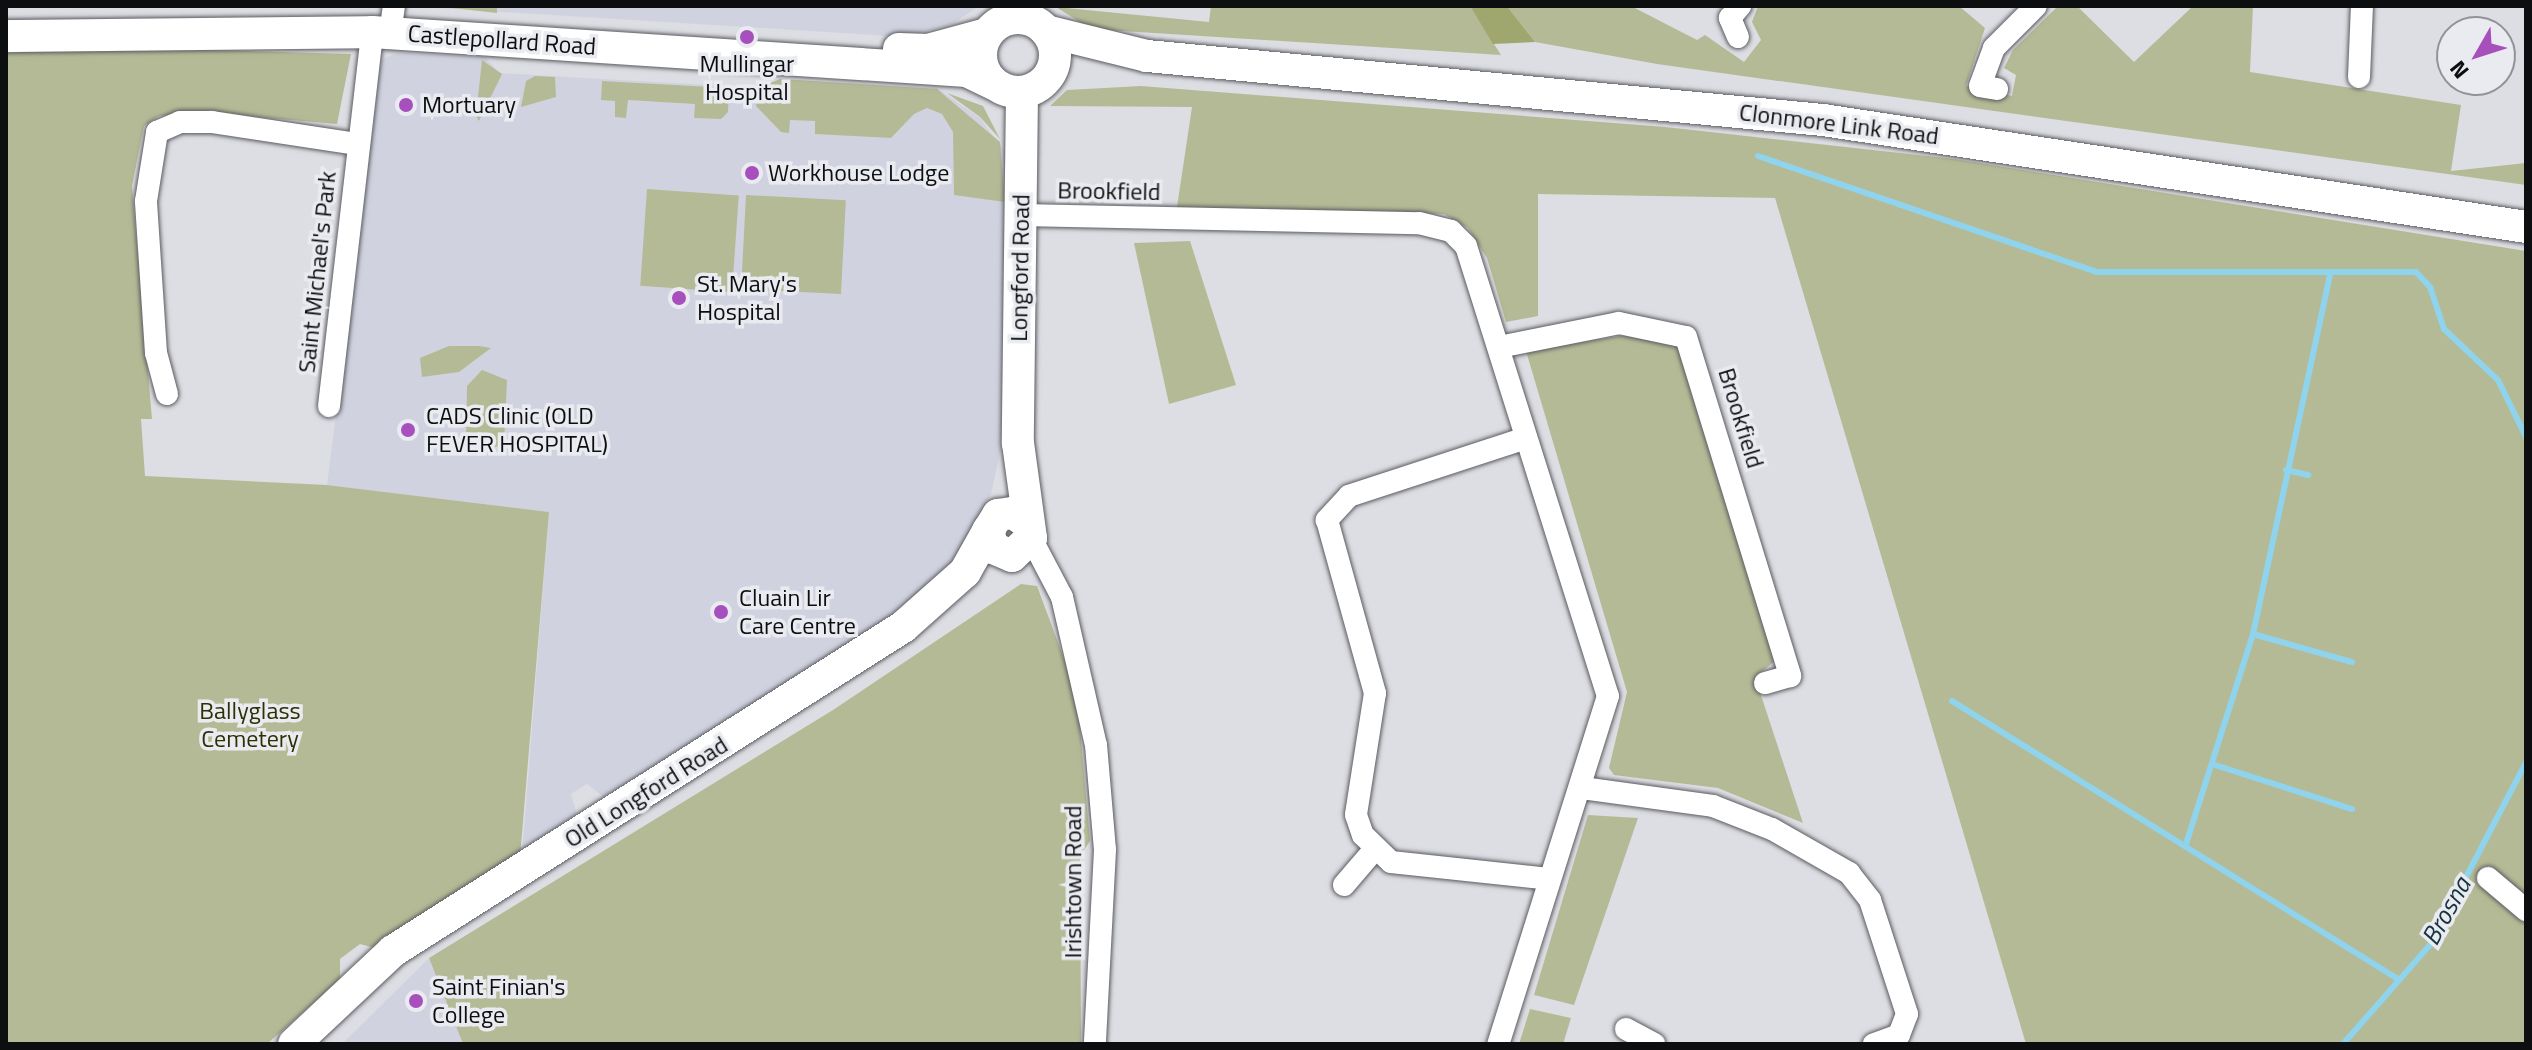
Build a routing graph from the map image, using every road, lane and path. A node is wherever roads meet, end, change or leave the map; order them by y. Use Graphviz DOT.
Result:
graph roads {
  1 [pos="1740,6"];
  2 [pos="2036,6"];
  3 [pos="2362,6"];
  4 [pos="1041,21"];
  5 [pos="997,22"];
  6 [pos="387,24"];
  7 [pos="6,36"];
  8 [pos="1738,37"];
  9 [pos="1147,56"];
  10 [pos="1052,73"];
  11 [pos="2359,77"];
  12 [pos="1008,88"];
  13 [pos="1997,89"];
  14 [pos="358,144"];
  15 [pos="1021,215"];
  16 [pos="2526,227"];
  17 [pos="1499,347"];
  18 [pos="167,394"];
  19 [pos="329,406"];
  20 [pos="1526,438"];
  21 [pos="1010,537"];
  22 [pos="1765,683"];
  23 [pos="1582,788"];
  24 [pos="1373,851"];
  25 [pos="2488,878"];
  26 [pos="1549,879"];
  27 [pos="1344,885"];
  28 [pos="2526,910"];
  29 [pos="1626,1029"];
  30 [pos="294,1044"];
  31 [pos="1095,1044"];
  32 [pos="1498,1044"];
  33 [pos="1654,1044"];
  34 [pos="1874,1044"];
  1 -- 8 [label="street"];
  2 -- 13 [label="street"];
  3 -- 11 [label="street"];
  4 -- 5 [label="main road"];
  4 -- 9 [label="main road, Clonmore Link Road"];
  4 -- 10 [label="main road"];
  5 -- 6 [label="main road"];
  5 -- 12 [label="main road"];
  6 -- 7 [label="main road, Castlepollard Road"];
  6 -- 12 [label="main road, Castlepollard Road"];
  6 -- 14 [label="street, Saint Michael's Park"];
  9 -- 10 [label="main road, Clonmore Link Road"];
  9 -- 16 [label="main road, Clonmore Link Road"];
  10 -- 12 [label="main road"];
  12 -- 15 [label="main road, Longford Road"];
  14 -- 18 [label="street, Saint Michael's Park"];
  14 -- 19 [label="street, Saint Michael's Park"];
  15 -- 17 [label="street, Brookfield"];
  15 -- 21 [label="main road, Longford Road"];
  17 -- 20 [label="street, Brookfield"];
  17 -- 22 [label="street, Brookfield"];
  20 -- 23 [label="street, Brookfield"];
  20 -- 24 [label="street"];
  21 -- 30 [label="main road, Old Longford Road"];
  21 -- 31 [label="street, Irishtown Road"];
  23 -- 26 [label="street, Brookfield"];
  23 -- 34 [label="street"];
  24 -- 26 [label="street"];
  24 -- 27 [label="street"];
  25 -- 28 [label="street"];
  26 -- 32 [label="street, Brookfield"];
  29 -- 33 [label="street"];
}
